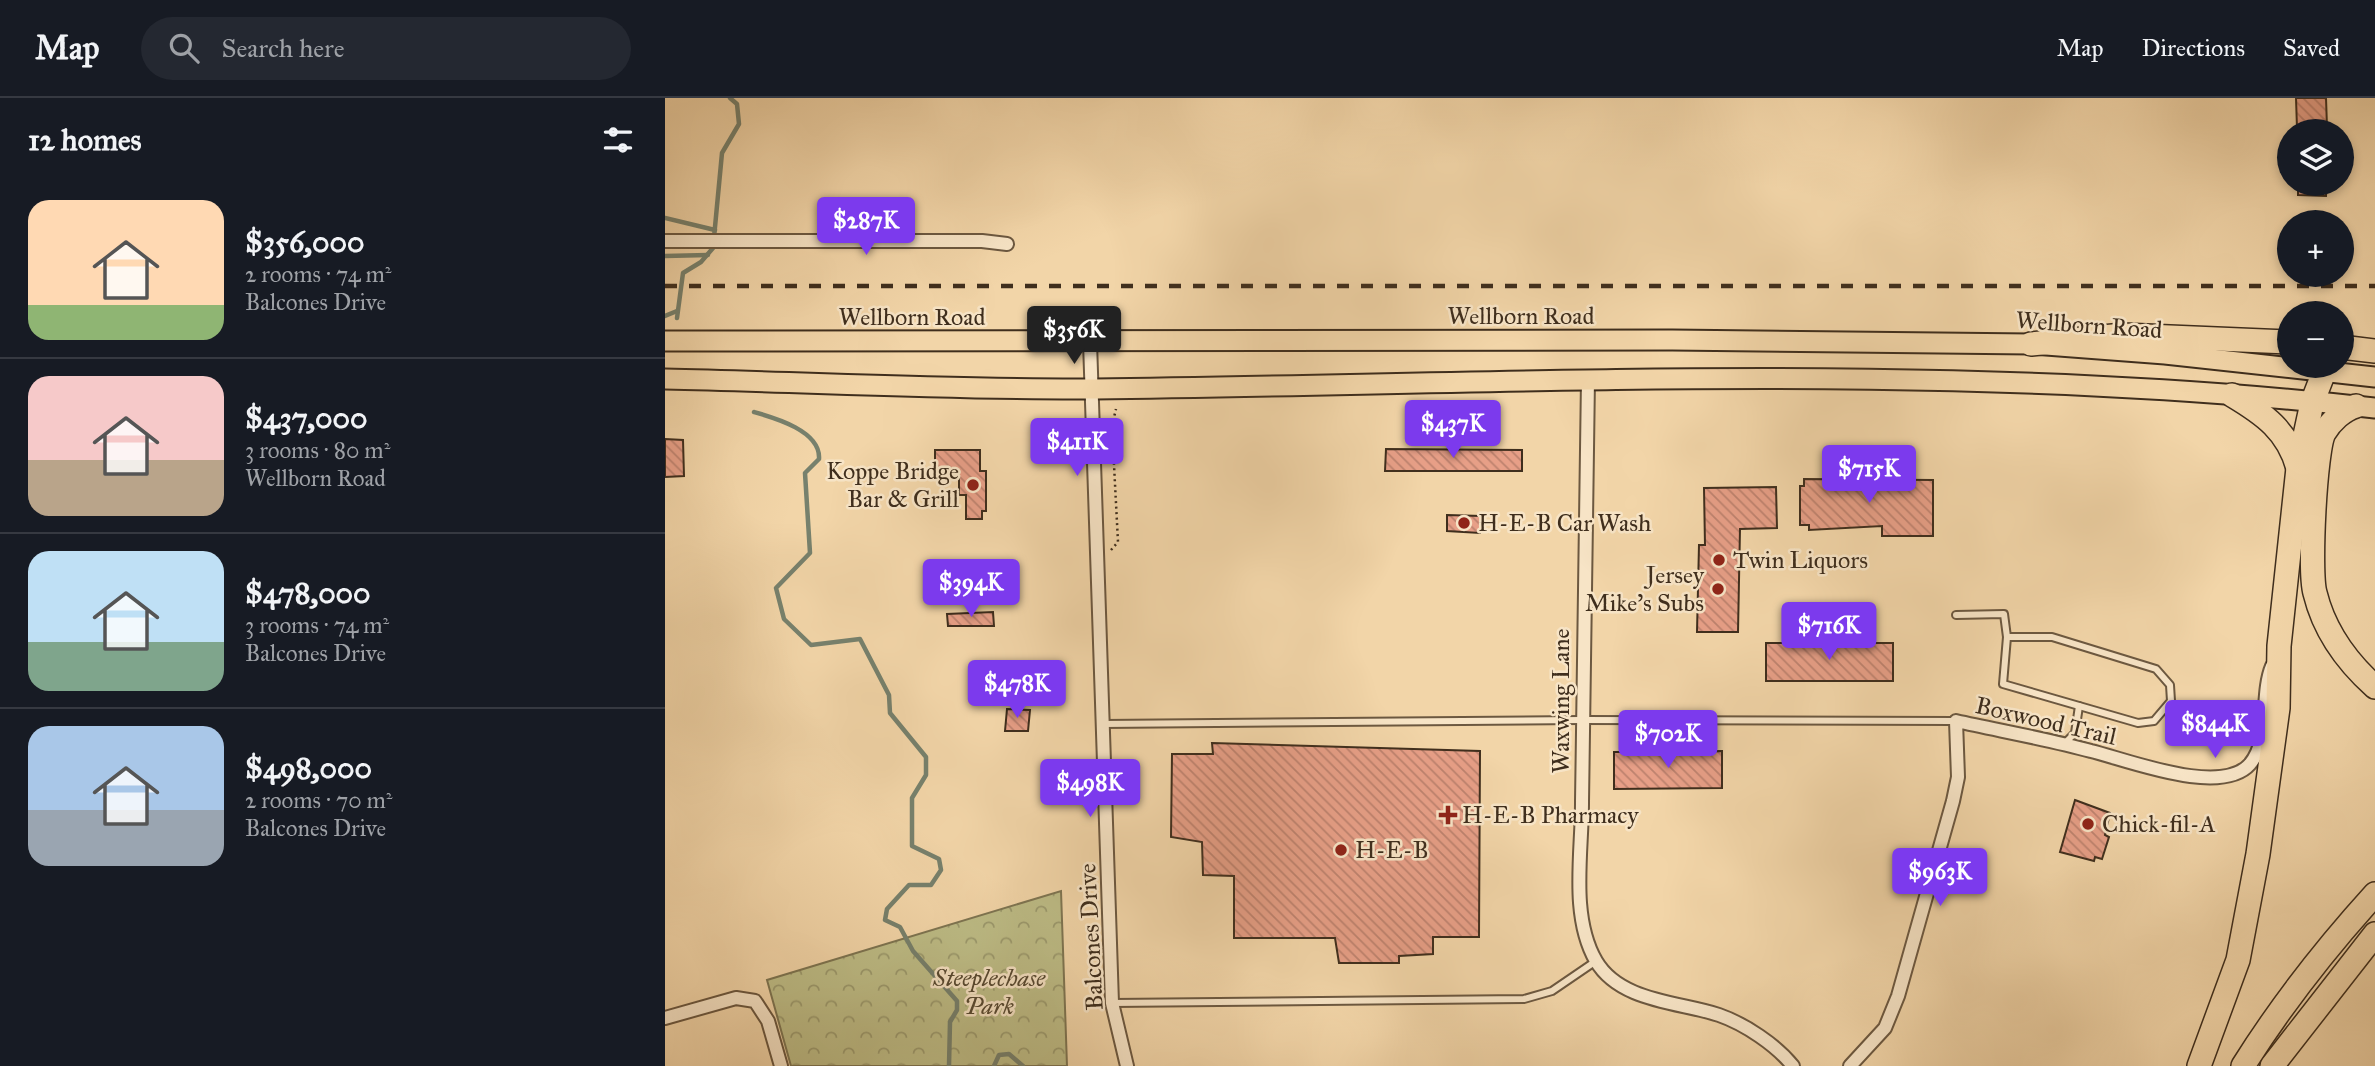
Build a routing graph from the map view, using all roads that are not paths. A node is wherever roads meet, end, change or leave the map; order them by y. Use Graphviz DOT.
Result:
graph roads {
  1 [pos="665,241"];
  2 [pos="1007,244"];
  3 [pos="665,341"];
  4 [pos="2277,341"];
  5 [pos="1090,342"];
  6 [pos="2031,344"];
  7 [pos="2354,349"];
  8 [pos="2375,351"];
  9 [pos="2277,367"];
  10 [pos="2354,375"];
  11 [pos="2375,377"];
  12 [pos="2322,378"];
  13 [pos="665,379"];
  14 [pos="1588,379"];
  15 [pos="1091,389"];
  16 [pos="2232,394"];
  17 [pos="2312,403"];
  18 [pos="2365,407"];
  19 [pos="2298,468"];
  20 [pos="1956,615"];
  21 [pos="2007,637"];
  22 [pos="2280,646"];
  23 [pos="2375,687"];
  24 [pos="2079,706"];
  25 [pos="1581,720"];
  26 [pos="1956,721"];
  27 [pos="1103,724"];
  28 [pos="2069,746"];
  29 [pos="2375,894"];
  30 [pos="2375,934"];
  31 [pos="2375,959"];
  32 [pos="1596,961"];
  33 [pos="1112,1003"];
  34 [pos="665,1018"];
  35 [pos="2279,1056"];
  36 [pos="781,1066"];
  37 [pos="1127,1066"];
  38 [pos="1793,1066"];
  39 [pos="1850,1066"];
  40 [pos="2199,1066"];
  41 [pos="2243,1066"];
  1 -- 2 [label="street"];
  3 -- 5 [label="main road, Wellborn Road"];
  4 -- 6 [label="highway"];
  5 -- 6 [label="main road, Wellborn Road"];
  5 -- 15 [label="street, Balcones Drive"];
  6 -- 9 [label="main road, Wellborn Road"];
  7 -- 8 [label="highway"];
  10 -- 11 [label="main road, Wellborn Road"];
  12 -- 17 [label="highway"];
  13 -- 15 [label="main road"];
  14 -- 15 [label="main road"];
  14 -- 16 [label="main road"];
  14 -- 25 [label="street, Waxwing Lane"];
  15 -- 27 [label="street, Balcones Drive"];
  16 -- 17 [label="main road"];
  16 -- 19 [label="highway"];
  17 -- 18 [label="main road"];
  17 -- 19 [label="highway"];
  18 -- 23 [label="highway"];
  19 -- 22 [label="highway"];
  20 -- 21 [label="lane"];
  21 -- 24 [label="lane"];
  21 -- 24 [label="lane"];
  22 -- 28 [label="street, Boxwood Trail"];
  22 -- 40 [label="highway"];
  24 -- 28 [label="lane"];
  25 -- 26 [label="lane"];
  25 -- 27 [label="lane"];
  25 -- 32 [label="street, Waxwing Lane"];
  26 -- 28 [label="street, Boxwood Trail"];
  26 -- 39 [label="street"];
  27 -- 33 [label="street, Balcones Drive"];
  29 -- 41 [label="highway"];
  30 -- 35 [label="highway"];
  31 -- 35 [label="highway"];
  32 -- 33 [label="lane"];
  32 -- 38 [label="street"];
  33 -- 37 [label="street, Balcones Drive"];
  34 -- 36 [label="street"];
}
